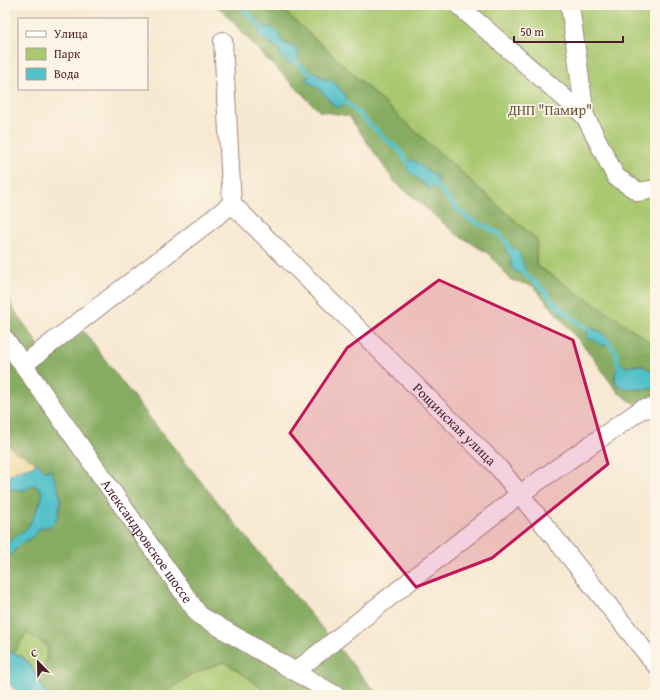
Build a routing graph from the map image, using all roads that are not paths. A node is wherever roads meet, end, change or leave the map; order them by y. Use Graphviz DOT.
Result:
graph roads {
  1 [pos="458,5"];
  2 [pos="570,5"];
  3 [pos="223,41"];
  4 [pos="585,116"];
  5 [pos="655,189"];
  6 [pos="232,204"];
  7 [pos="5,338"];
  8 [pos="23,365"];
  9 [pos="655,408"];
  10 [pos="520,494"];
  11 [pos="655,664"];
  12 [pos="296,671"];
  13 [pos="335,695"];
  1 -- 4 [label="street"];
  2 -- 4 [label="street"];
  3 -- 6 [label="street"];
  4 -- 5 [label="street"];
  6 -- 8 [label="street"];
  6 -- 10 [label="street, Рощинская улица"];
  7 -- 8 [label="street, Александровское шоссе"];
  8 -- 12 [label="street, Александровское шоссе"];
  9 -- 10 [label="street"];
  10 -- 11 [label="street, Рощинская улица"];
  10 -- 12 [label="street"];
  12 -- 13 [label="street, Александровское шоссе"];
}
